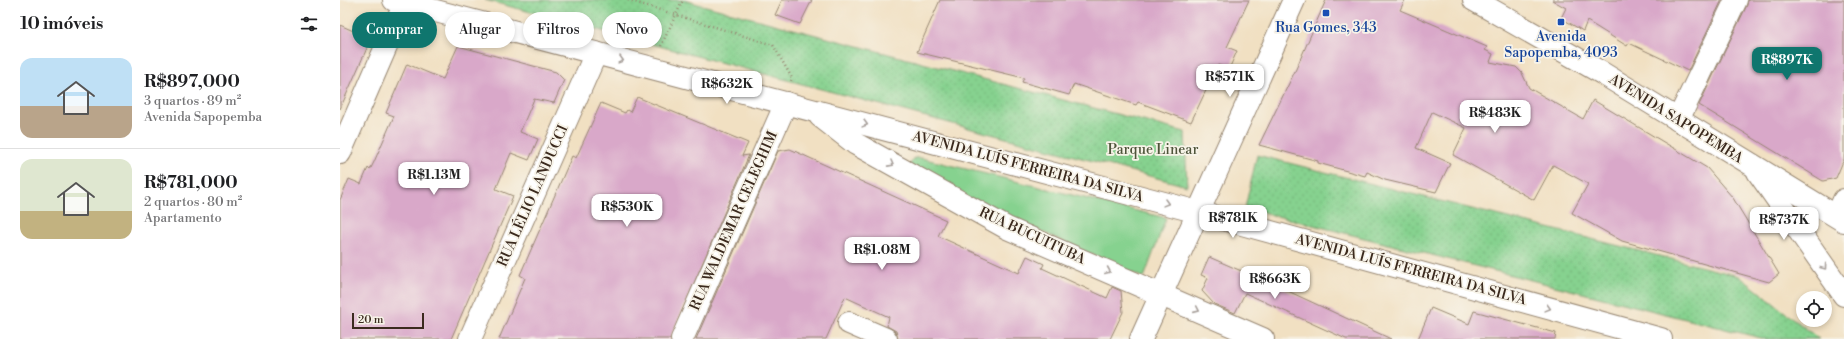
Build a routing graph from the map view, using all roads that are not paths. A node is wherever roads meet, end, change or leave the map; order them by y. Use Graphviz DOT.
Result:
graph roads {
  1 [pos="1294,0"];
  2 [pos="1474,0"];
  3 [pos="1736,0"];
  4 [pos="400,2"];
  5 [pos="596,53"];
  6 [pos="786,103"];
  7 [pos="813,110"];
  8 [pos="1678,120"];
  9 [pos="340,153"];
  10 [pos="1754,166"];
  11 [pos="1198,212"];
  12 [pos="1842,212"];
  13 [pos="1161,294"];
  14 [pos="1844,295"];
  15 [pos="849,323"];
  16 [pos="470,339"];
  17 [pos="682,339"];
  18 [pos="886,339"];
  19 [pos="1141,339"];
  20 [pos="1263,339"];
  21 [pos="1661,339"];
  1 -- 11 [label="street"];
  2 -- 8 [label="street, AVENIDA SAPOPEMBA"];
  3 -- 8 [label="street"];
  4 -- 5 [label="street, AVENIDA LUÍS FERREIRA DA SILVA"];
  4 -- 9 [label="street"];
  5 -- 6 [label="street, AVENIDA LUÍS FERREIRA DA SILVA, one-way"];
  5 -- 16 [label="street, RUA LÉLIO LANDUCCI"];
  6 -- 7 [label="street, AVENIDA LUÍS FERREIRA DA SILVA"];
  6 -- 17 [label="street, RUA WALDEMAR CELEGHIM"];
  7 -- 11 [label="street, AVENIDA LUÍS FERREIRA DA SILVA, one-way"];
  7 -- 13 [label="street, RUA BUCUITUBA, one-way"];
  8 -- 10 [label="street, AVENIDA SAPOPEMBA"];
  10 -- 12 [label="street, AVENIDA SAPOPEMBA"];
  10 -- 14 [label="street, AVENIDA SAPOPEMBA, one-way"];
  11 -- 13 [label="street"];
  11 -- 21 [label="street, AVENIDA LUÍS FERREIRA DA SILVA, one-way"];
  13 -- 19 [label="street"];
  13 -- 20 [label="street, RUA BUCUITUBA, one-way"];
  15 -- 18 [label="street"];
}
